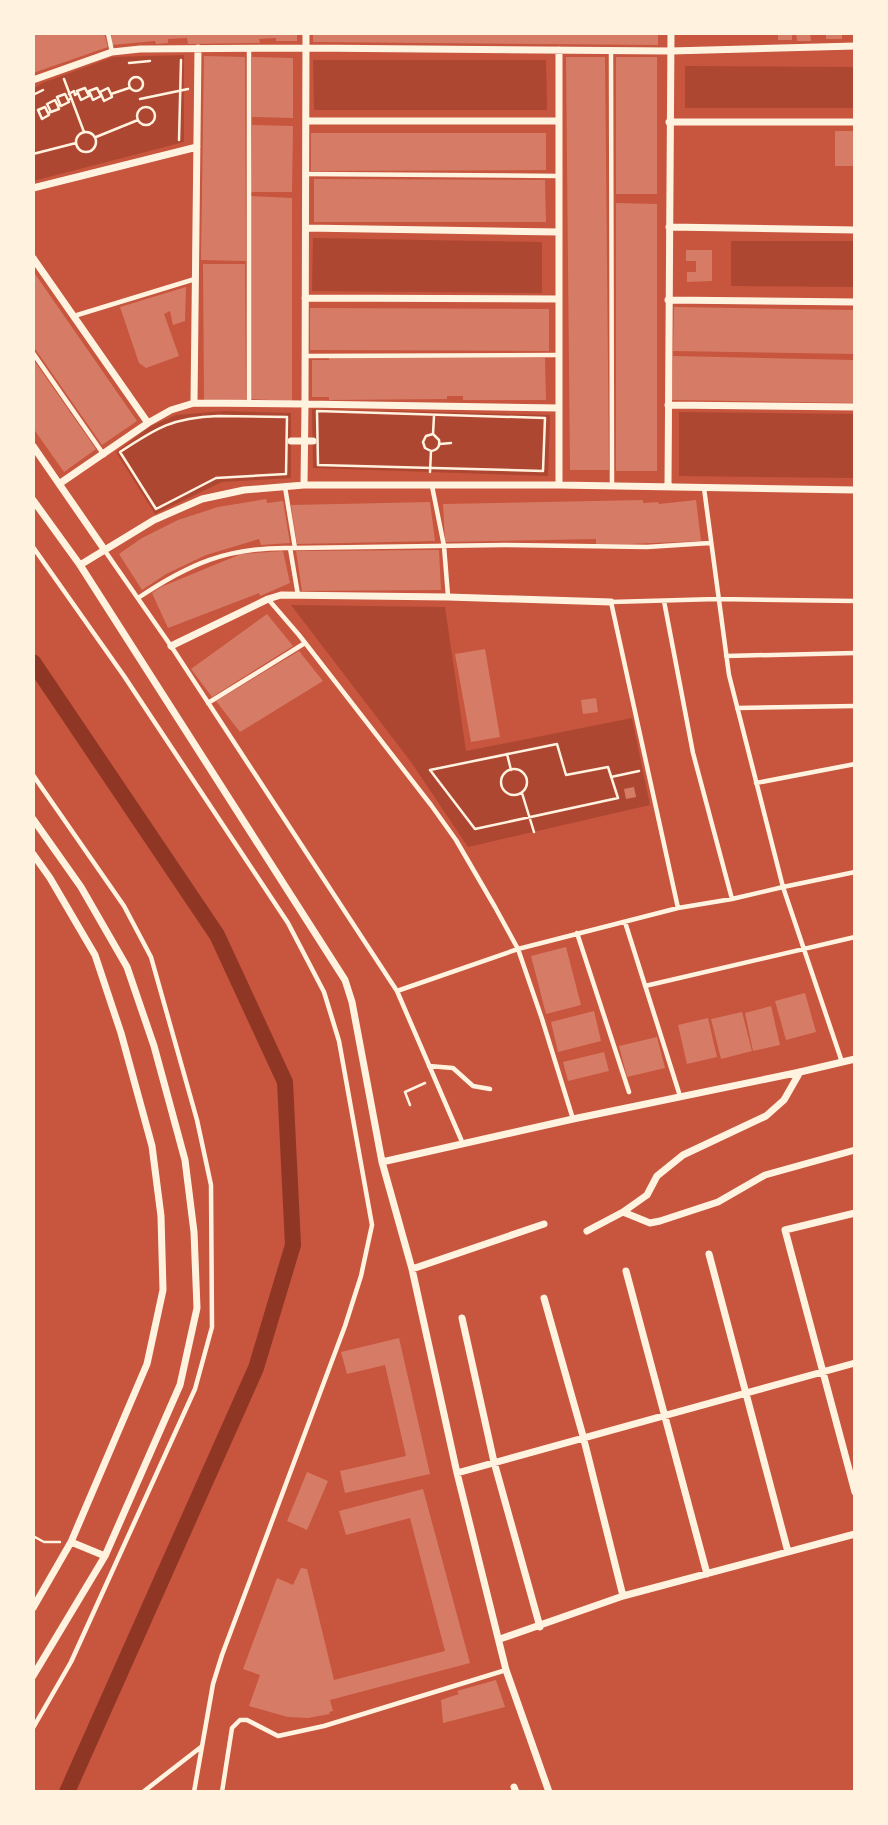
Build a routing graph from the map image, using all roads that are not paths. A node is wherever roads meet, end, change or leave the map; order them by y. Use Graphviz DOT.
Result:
graph roads {
  1 [pos="108,33"];
  2 [pos="306,33"];
  3 [pos="671,33"];
  4 [pos="855,46"];
  5 [pos="198,48"];
  6 [pos="249,48"];
  7 [pos="306,48"];
  8 [pos="559,50"];
  9 [pos="611,51"];
  10 [pos="671,51"];
  11 [pos="112,52"];
  12 [pos="33,80"];
  13 [pos="306,121"];
  14 [pos="559,121"];
  15 [pos="855,121"];
  16 [pos="669,122"];
  17 [pos="197,147"];
  18 [pos="306,174"];
  19 [pos="559,176"];
  20 [pos="33,188"];
  21 [pos="669,227"];
  22 [pos="306,228"];
  23 [pos="855,230"];
  24 [pos="559,232"];
  25 [pos="33,257"];
  26 [pos="195,279"];
  27 [pos="305,298"];
  28 [pos="559,299"];
  29 [pos="668,300"];
  30 [pos="855,302"];
  31 [pos="74,316"];
  32 [pos="33,353"];
  33 [pos="559,355"];
  34 [pos="305,356"];
  35 [pos="194,403"];
  36 [pos="249,404"];
  37 [pos="305,404"];
  38 [pos="668,405"];
  39 [pos="855,407"];
  40 [pos="559,408"];
  41 [pos="148,423"];
  42 [pos="289,441"];
  43 [pos="308,441"];
  44 [pos="33,446"];
  45 [pos="104,455"];
  46 [pos="59,484"];
  47 [pos="304,485"];
  48 [pos="559,485"];
  49 [pos="612,485"];
  50 [pos="432,486"];
  51 [pos="285,487"];
  52 [pos="668,487"];
  53 [pos="704,487"];
  54 [pos="855,490"];
  55 [pos="33,500"];
  56 [pos="710,543"];
  57 [pos="444,546"];
  58 [pos="33,547"];
  59 [pos="292,548"];
  60 [pos="104,549"];
  61 [pos="80,565"];
  62 [pos="298,596"];
  63 [pos="448,597"];
  64 [pos="138,598"];
  65 [pos="268,599"];
  66 [pos="717,599"];
  67 [pos="664,601"];
  68 [pos="855,601"];
  69 [pos="611,602"];
  70 [pos="306,643"];
  71 [pos="171,646"];
  72 [pos="855,653"];
  73 [pos="726,656"];
  74 [pos="208,703"];
  75 [pos="855,706"];
  76 [pos="737,708"];
  77 [pos="855,764"];
  78 [pos="33,775"];
  79 [pos="756,783"];
  80 [pos="33,819"];
  81 [pos="33,854"];
  82 [pos="855,872"];
  83 [pos="783,887"];
  84 [pos="732,899"];
  85 [pos="678,908"];
  86 [pos="625,922"];
  87 [pos="578,933"];
  88 [pos="855,937"];
  89 [pos="804,947"];
  90 [pos="518,949"];
  91 [pos="645,986"];
  92 [pos="397,991"];
  93 [pos="855,1059"];
  94 [pos="842,1062"];
  95 [pos="429,1066"];
  96 [pos="800,1072"];
  97 [pos="490,1089"];
  98 [pos="629,1092"];
  99 [pos="680,1097"];
  100 [pos="573,1119"];
  101 [pos="463,1144"];
  102 [pos="855,1150"];
  103 [pos="382,1163"];
  104 [pos="623,1212"];
  105 [pos="855,1213"];
  106 [pos="544,1224"];
  107 [pos="587,1231"];
  108 [pos="709,1254"];
  109 [pos="412,1269"];
  110 [pos="626,1271"];
  111 [pos="544,1298"];
  112 [pos="462,1318"];
  113 [pos="855,1363"];
  114 [pos="824,1372"];
  115 [pos="746,1393"];
  116 [pos="665,1415"];
  117 [pos="583,1437"];
  118 [pos="494,1462"];
  119 [pos="457,1473"];
  120 [pos="855,1492"];
  121 [pos="855,1534"];
  122 [pos="71,1542"];
  123 [pos="788,1552"];
  124 [pos="105,1556"];
  125 [pos="707,1574"];
  126 [pos="623,1596"];
  127 [pos="33,1608"];
  128 [pos="540,1627"];
  129 [pos="500,1639"];
  130 [pos="506,1670"];
  131 [pos="33,1676"];
  132 [pos="33,1728"];
  133 [pos="202,1746"];
  134 [pos="143,1792"];
  135 [pos="194,1792"];
  136 [pos="222,1792"];
  137 [pos="549,1792"];
  1 -- 11 [label="lane"];
  2 -- 7 [label="street"];
  3 -- 10 [label="street"];
  4 -- 10 [label="street"];
  5 -- 6 [label="street"];
  5 -- 11 [label="street"];
  5 -- 17 [label="street"];
  6 -- 7 [label="street"];
  6 -- 36 [label="lane"];
  7 -- 8 [label="street"];
  7 -- 13 [label="street"];
  8 -- 9 [label="street"];
  8 -- 14 [label="street"];
  9 -- 10 [label="street"];
  9 -- 49 [label="lane"];
  10 -- 16 [label="street"];
  11 -- 12 [label="street"];
  13 -- 14 [label="street"];
  13 -- 18 [label="street"];
  14 -- 19 [label="street"];
  15 -- 16 [label="street"];
  16 -- 21 [label="street"];
  17 -- 20 [label="street"];
  17 -- 26 [label="street"];
  18 -- 19 [label="lane"];
  18 -- 22 [label="street"];
  19 -- 24 [label="street"];
  21 -- 23 [label="street"];
  21 -- 29 [label="street"];
  22 -- 24 [label="street"];
  22 -- 27 [label="street"];
  24 -- 28 [label="street"];
  25 -- 31 [label="street"];
  26 -- 31 [label="lane"];
  26 -- 35 [label="street"];
  27 -- 28 [label="street"];
  27 -- 34 [label="street"];
  28 -- 33 [label="street"];
  29 -- 30 [label="street"];
  29 -- 38 [label="street"];
  31 -- 41 [label="street"];
  32 -- 45 [label="lane"];
  33 -- 34 [label="lane"];
  33 -- 40 [label="street"];
  34 -- 37 [label="street"];
  35 -- 36 [label="street"];
  35 -- 41 [label="street"];
  36 -- 37 [label="street"];
  37 -- 40 [label="street"];
  37 -- 43 [label="street"];
  38 -- 39 [label="street"];
  38 -- 52 [label="street"];
  40 -- 48 [label="street"];
  41 -- 45 [label="street"];
  42 -- 43 [label="street"];
  43 -- 47 [label="street"];
  44 -- 46 [label="street"];
  45 -- 46 [label="street"];
  46 -- 60 [label="street"];
  47 -- 50 [label="street"];
  47 -- 51 [label="street"];
  48 -- 49 [label="street"];
  48 -- 50 [label="street"];
  49 -- 52 [label="street"];
  50 -- 57 [label="lane"];
  51 -- 59 [label="lane"];
  51 -- 60 [label="street"];
  52 -- 53 [label="street"];
  53 -- 54 [label="street"];
  53 -- 56 [label="lane"];
  55 -- 61 [label="street"];
  56 -- 57 [label="lane"];
  56 -- 66 [label="lane"];
  57 -- 59 [label="lane"];
  57 -- 63 [label="lane"];
  58 -- 133 [label="lane"];
  59 -- 62 [label="lane"];
  59 -- 64 [label="lane"];
  60 -- 61 [label="street"];
  60 -- 64 [label="lane"];
  61 -- 103 [label="street"];
  62 -- 63 [label="street"];
  62 -- 65 [label="street"];
  63 -- 69 [label="street"];
  64 -- 71 [label="lane"];
  65 -- 70 [label="lane"];
  65 -- 71 [label="street"];
  66 -- 67 [label="lane"];
  66 -- 68 [label="lane"];
  66 -- 73 [label="lane"];
  67 -- 69 [label="lane"];
  67 -- 84 [label="lane"];
  69 -- 85 [label="lane"];
  70 -- 74 [label="lane"];
  70 -- 90 [label="lane"];
  71 -- 74 [label="lane"];
  72 -- 73 [label="lane"];
  73 -- 76 [label="lane"];
  74 -- 92 [label="lane"];
  75 -- 76 [label="lane"];
  76 -- 79 [label="lane"];
  77 -- 79 [label="lane"];
  78 -- 132 [label="lane"];
  79 -- 83 [label="lane"];
  80 -- 124 [label="street"];
  81 -- 122 [label="street"];
  82 -- 83 [label="lane"];
  83 -- 84 [label="lane"];
  83 -- 89 [label="lane"];
  84 -- 85 [label="lane"];
  85 -- 86 [label="lane"];
  86 -- 87 [label="lane"];
  86 -- 91 [label="lane"];
  87 -- 90 [label="lane"];
  87 -- 98 [label="lane"];
  88 -- 89 [label="lane"];
  89 -- 91 [label="lane"];
  89 -- 94 [label="lane"];
  90 -- 92 [label="lane"];
  90 -- 100 [label="lane"];
  91 -- 99 [label="lane"];
  92 -- 95 [label="lane"];
  93 -- 94 [label="street"];
  94 -- 96 [label="street"];
  95 -- 97 [label="lane"];
  95 -- 101 [label="lane"];
  96 -- 99 [label="street"];
  96 -- 104 [label="street"];
  99 -- 100 [label="street"];
  100 -- 101 [label="street"];
  101 -- 103 [label="street"];
  102 -- 104 [label="street"];
  103 -- 109 [label="street"];
  104 -- 107 [label="street"];
  105 -- 114 [label="street"];
  106 -- 109 [label="street"];
  108 -- 115 [label="street"];
  109 -- 119 [label="street"];
  110 -- 116 [label="street"];
  111 -- 117 [label="street"];
  112 -- 118 [label="street"];
  113 -- 114 [label="street"];
  114 -- 115 [label="street"];
  114 -- 120 [label="street"];
  115 -- 116 [label="street"];
  115 -- 123 [label="street"];
  116 -- 117 [label="street"];
  116 -- 125 [label="street"];
  117 -- 118 [label="street"];
  117 -- 126 [label="street"];
  118 -- 119 [label="street"];
  118 -- 128 [label="street"];
  119 -- 129 [label="street"];
  121 -- 123 [label="street"];
  122 -- 124 [label="street"];
  122 -- 127 [label="street"];
  123 -- 125 [label="street"];
  124 -- 131 [label="street"];
  125 -- 126 [label="street"];
  126 -- 128 [label="street"];
  128 -- 129 [label="street"];
  129 -- 130 [label="street"];
  130 -- 136 [label="lane"];
  130 -- 137 [label="street"];
  133 -- 134 [label="lane"];
  133 -- 135 [label="lane"];
}
